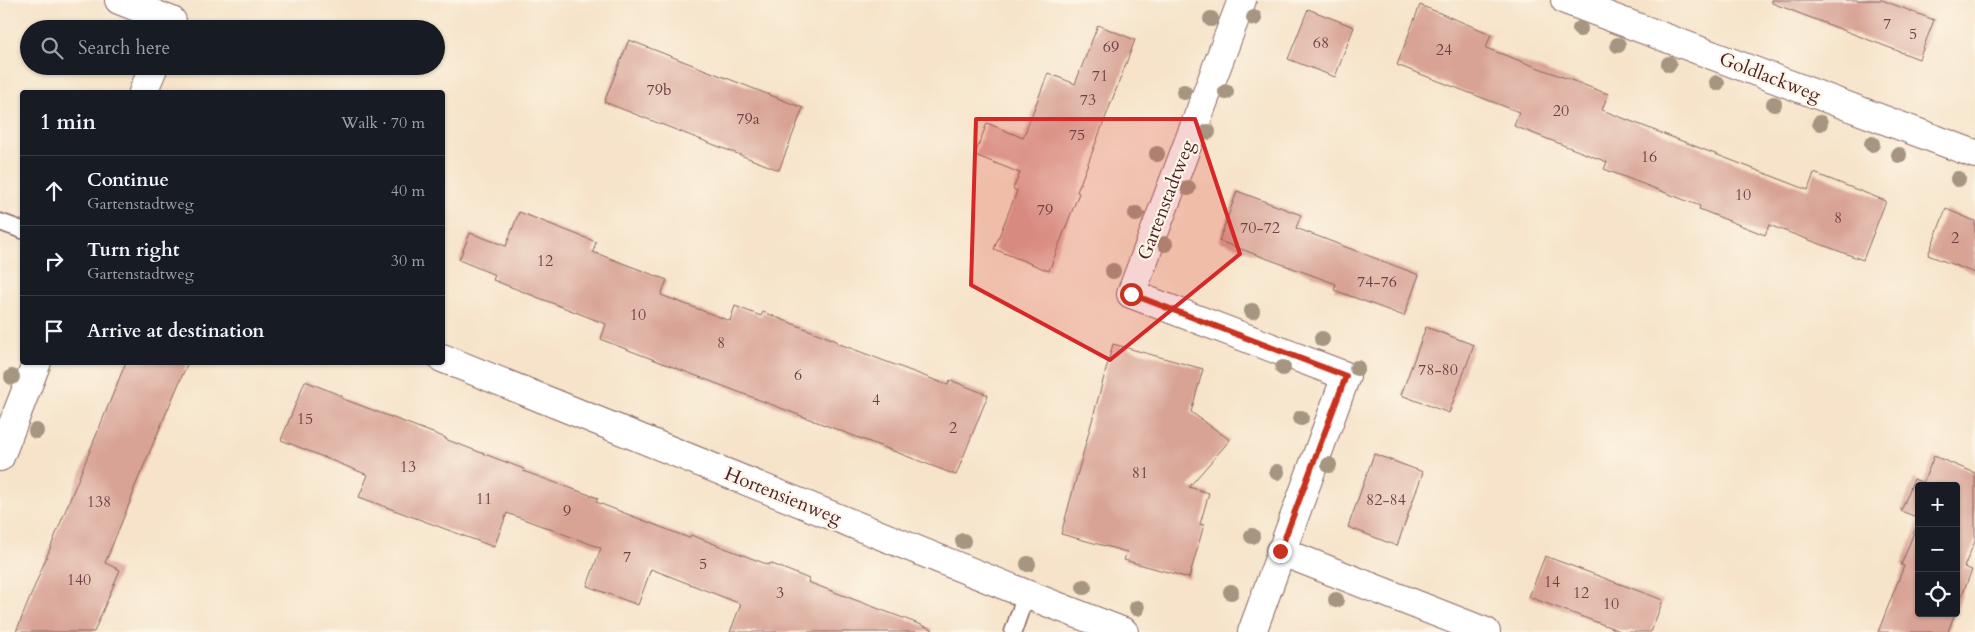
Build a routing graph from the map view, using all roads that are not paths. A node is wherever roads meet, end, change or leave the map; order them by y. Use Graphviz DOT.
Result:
graph roads {
  1 [pos="119,0"];
  2 [pos="1242,0"];
  3 [pos="1565,0"];
  4 [pos="174,17"];
  5 [pos="150,75"];
  6 [pos="144,90"];
  7 [pos="1975,154"];
  8 [pos="0,222"];
  9 [pos="20,229"];
  10 [pos="445,359"];
  11 [pos="36,365"];
  12 [pos="0,457"];
  13 [pos="1280,551"];
  14 [pos="1026,594"];
  15 [pos="1013,632"];
  16 [pos="1124,632"];
  17 [pos="1252,632"];
  18 [pos="1486,632"];
  1 -- 4 [label="street"];
  2 -- 13 [label="street, Gartenstadtweg"];
  3 -- 7 [label="street, Goldlackweg"];
  5 -- 6 [label="street"];
  8 -- 9 [label="lane"];
  10 -- 14 [label="street, Hortensienweg"];
  11 -- 12 [label="street"];
  13 -- 17 [label="street, Gartenstadtweg"];
  13 -- 18 [label="street"];
  14 -- 15 [label="lane"];
  14 -- 16 [label="street, Hortensienweg"];
}
